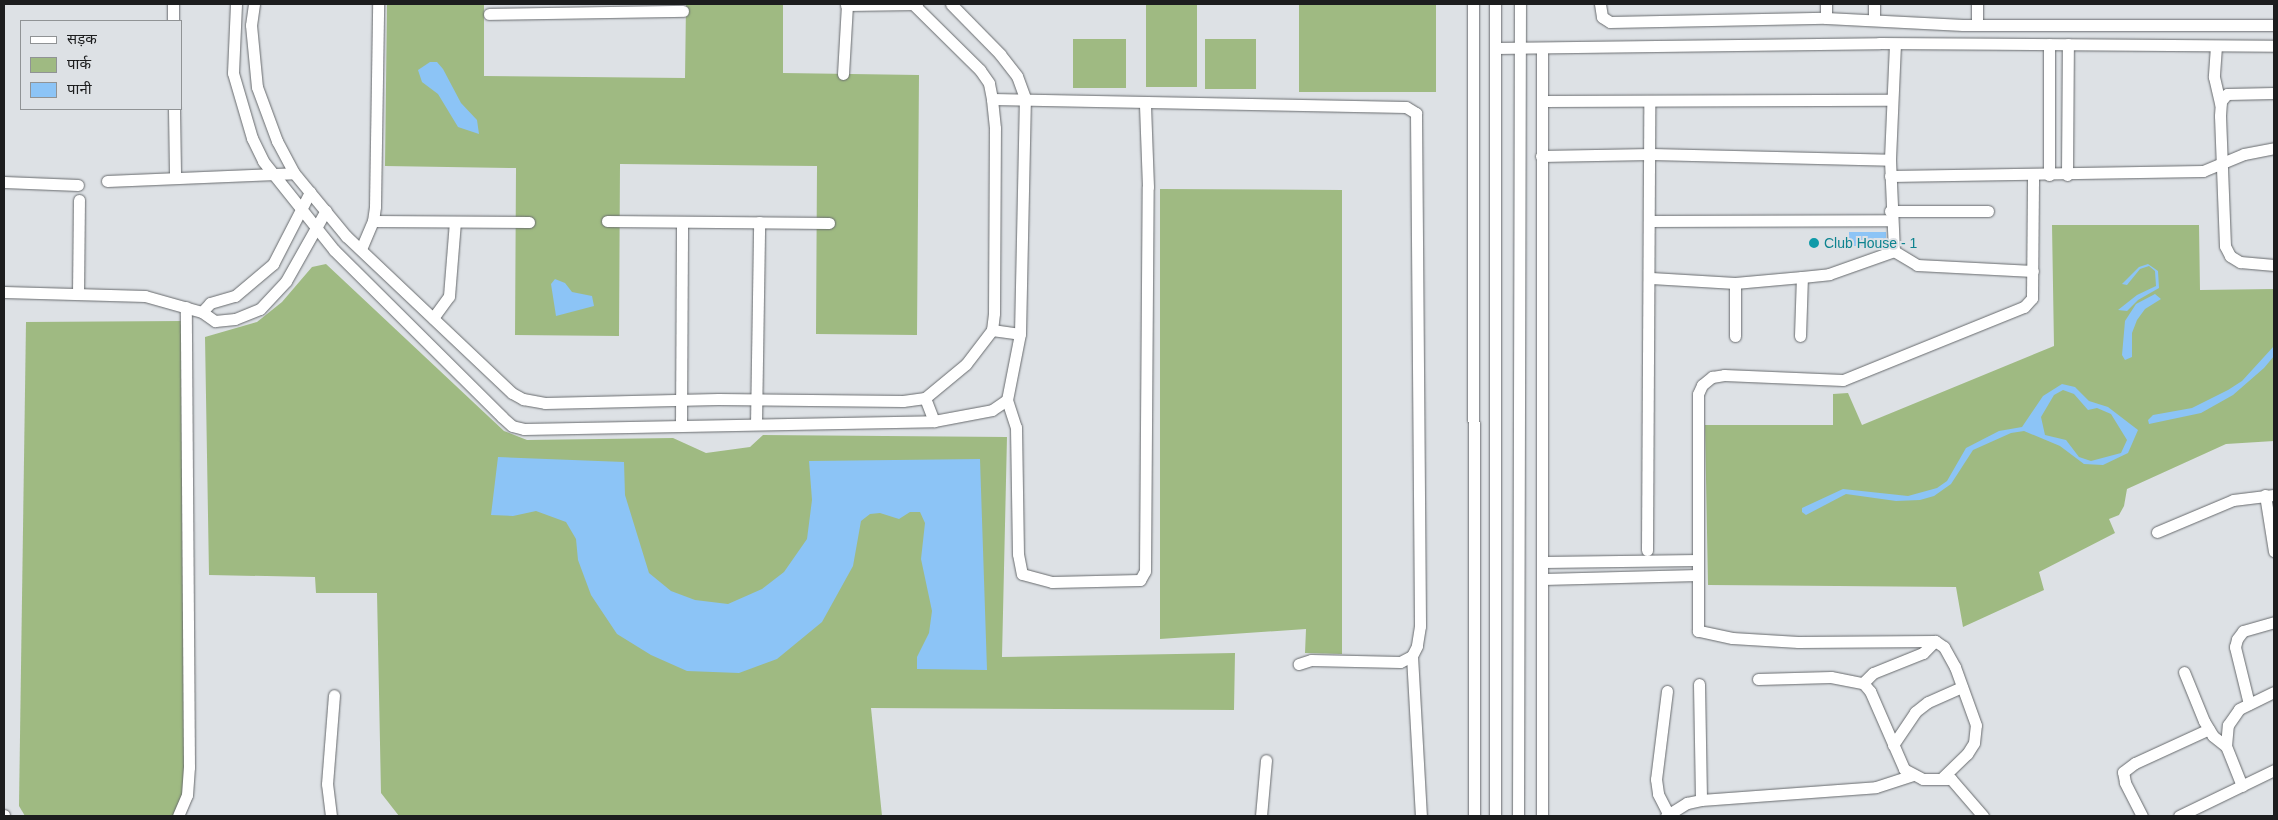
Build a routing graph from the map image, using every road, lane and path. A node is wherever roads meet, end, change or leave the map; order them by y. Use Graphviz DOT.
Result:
graph roads {
  1 [pos="173,4"];
  2 [pos="236,4"];
  3 [pos="254,4"];
  4 [pos="378,4"];
  5 [pos="847,4"];
  6 [pos="915,4"];
  7 [pos="952,4"];
  8 [pos="1472,4"];
  9 [pos="1495,4"];
  10 [pos="1520,4"];
  11 [pos="1600,4"];
  12 [pos="1826,4"];
  13 [pos="1874,4"];
  14 [pos="1977,4"];
  15 [pos="544,8"];
  16 [pos="622,8"];
  17 [pos="683,11"];
  18 [pos="489,14"];
  19 [pos="1826,18"];
  20 [pos="173,20"];
  21 [pos="1874,20"];
  22 [pos="1977,25"];
  23 [pos="2274,25"];
  24 [pos="1895,44"];
  25 [pos="2049,44"];
  26 [pos="2068,44"];
  27 [pos="2216,46"];
  28 [pos="2274,46"];
  29 [pos="1495,48"];
  30 [pos="1520,48"];
  31 [pos="1542,48"];
  32 [pos="843,74"];
  33 [pos="2274,93"];
  34 [pos="1024,98"];
  35 [pos="992,99"];
  36 [pos="1891,100"];
  37 [pos="1542,102"];
  38 [pos="1649,103"];
  39 [pos="1145,104"];
  40 [pos="2220,104"];
  41 [pos="174,110"];
  42 [pos="2049,125"];
  43 [pos="2067,125"];
  44 [pos="2274,148"];
  45 [pos="1651,154"];
  46 [pos="1541,156"];
  47 [pos="1890,160"];
  48 [pos="2220,165"];
  49 [pos="294,173"];
  50 [pos="2049,175"];
  51 [pos="2067,175"];
  52 [pos="175,176"];
  53 [pos="275,176"];
  54 [pos="1890,176"];
  55 [pos="2033,176"];
  56 [pos="107,181"];
  57 [pos="4,182"];
  58 [pos="78,185"];
  59 [pos="310,192"];
  60 [pos="79,200"];
  61 [pos="302,208"];
  62 [pos="326,210"];
  63 [pos="1988,211"];
  64 [pos="1890,216"];
  65 [pos="373,221"];
  66 [pos="607,221"];
  67 [pos="1650,221"];
  68 [pos="454,222"];
  69 [pos="529,222"];
  70 [pos="759,222"];
  71 [pos="829,223"];
  72 [pos="682,224"];
  73 [pos="316,227"];
  74 [pos="361,249"];
  75 [pos="1894,251"];
  76 [pos="2274,264"];
  77 [pos="2032,271"];
  78 [pos="1802,277"];
  79 [pos="1651,278"];
  80 [pos="1735,283"];
  81 [pos="4,292"];
  82 [pos="78,294"];
  83 [pos="186,307"];
  84 [pos="202,312"];
  85 [pos="433,318"];
  86 [pos="992,330"];
  87 [pos="1020,334"];
  88 [pos="1735,336"];
  89 [pos="1800,336"];
  90 [pos="925,398"];
  91 [pos="680,400"];
  92 [pos="756,400"];
  93 [pos="1007,400"];
  94 [pos="934,421"];
  95 [pos="680,424"];
  96 [pos="756,424"];
  97 [pos="2270,495"];
  98 [pos="2157,532"];
  99 [pos="1647,550"];
  100 [pos="2274,551"];
  101 [pos="1698,560"];
  102 [pos="1543,562"];
  103 [pos="1698,575"];
  104 [pos="1543,579"];
  105 [pos="2274,622"];
  106 [pos="1935,641"];
  107 [pos="1412,656"];
  108 [pos="1299,664"];
  109 [pos="2184,672"];
  110 [pos="1758,679"];
  111 [pos="1863,683"];
  112 [pos="1698,684"];
  113 [pos="1962,687"];
  114 [pos="1668,691"];
  115 [pos="2274,692"];
  116 [pos="334,695"];
  117 [pos="2249,704"];
  118 [pos="2209,729"];
  119 [pos="1893,746"];
  120 [pos="2226,746"];
  121 [pos="1266,760"];
  122 [pos="2274,770"];
  123 [pos="1912,775"];
  124 [pos="1943,777"];
  125 [pos="2242,786"];
  126 [pos="1701,800"];
  127 [pos="1667,815"];
  128 [pos="178,816"];
  129 [pos="331,816"];
  130 [pos="1261,816"];
  131 [pos="1420,816"];
  132 [pos="1474,816"];
  133 [pos="1495,816"];
  134 [pos="1518,816"];
  135 [pos="1542,816"];
  136 [pos="1983,816"];
  137 [pos="2142,816"];
  138 [pos="2179,816"];
  1 -- 20 [label="street"];
  2 -- 53 [label="street"];
  3 -- 49 [label="street"];
  4 -- 65 [label="street"];
  5 -- 6 [label="street"];
  5 -- 32 [label="street"];
  6 -- 35 [label="street"];
  7 -- 34 [label="street"];
  8 -- 132 [label="street"];
  9 -- 29 [label="street"];
  10 -- 30 [label="street"];
  11 -- 19 [label="street"];
  12 -- 19 [label="street"];
  13 -- 21 [label="street"];
  14 -- 22 [label="street"];
  15 -- 16 [label="street"];
  15 -- 18 [label="street"];
  16 -- 17 [label="street"];
  19 -- 21 [label="street"];
  21 -- 22 [label="street"];
  22 -- 23 [label="street"];
  24 -- 25 [label="street"];
  24 -- 31 [label="street"];
  24 -- 36 [label="street"];
  25 -- 26 [label="street"];
  25 -- 42 [label="street"];
  26 -- 27 [label="street"];
  26 -- 43 [label="street"];
  27 -- 28 [label="street"];
  27 -- 40 [label="street"];
  29 -- 30 [label="street"];
  29 -- 133 [label="street"];
  30 -- 31 [label="street"];
  30 -- 134 [label="street"];
  31 -- 37 [label="street"];
  33 -- 40 [label="street"];
  34 -- 35 [label="street"];
  34 -- 39 [label="street"];
  34 -- 87 [label="street"];
  35 -- 86 [label="street"];
  36 -- 38 [label="street"];
  36 -- 47 [label="street"];
  37 -- 38 [label="street"];
  37 -- 46 [label="street"];
  38 -- 45 [label="street"];
  39 -- 93 [label="street"];
  39 -- 107 [label="street"];
  40 -- 48 [label="street"];
  41 -- 52 [label="street"];
  42 -- 43 [label="street"];
  42 -- 50 [label="street"];
  43 -- 51 [label="street"];
  44 -- 48 [label="street"];
  45 -- 46 [label="street"];
  45 -- 47 [label="street"];
  45 -- 67 [label="street"];
  46 -- 102 [label="street"];
  47 -- 54 [label="street"];
  48 -- 51 [label="street"];
  48 -- 76 [label="street"];
  49 -- 53 [label="street"];
  49 -- 59 [label="street"];
  50 -- 51 [label="street"];
  50 -- 55 [label="street"];
  52 -- 53 [label="street"];
  52 -- 56 [label="street"];
  53 -- 61 [label="street"];
  54 -- 55 [label="street"];
  54 -- 64 [label="street"];
  55 -- 77 [label="street"];
  57 -- 58 [label="street"];
  59 -- 61 [label="street"];
  59 -- 62 [label="street"];
  60 -- 82 [label="street"];
  61 -- 73 [label="street"];
  61 -- 84 [label="street"];
  62 -- 73 [label="street"];
  62 -- 74 [label="street"];
  63 -- 64 [label="street"];
  64 -- 67 [label="street"];
  64 -- 75 [label="street"];
  65 -- 68 [label="street"];
  65 -- 74 [label="street"];
  66 -- 72 [label="street"];
  67 -- 79 [label="street"];
  68 -- 69 [label="street"];
  68 -- 85 [label="street"];
  70 -- 71 [label="street"];
  70 -- 72 [label="street"];
  70 -- 92 [label="street"];
  72 -- 91 [label="street"];
  73 -- 84 [label="street"];
  73 -- 95 [label="street"];
  74 -- 85 [label="street"];
  75 -- 77 [label="street"];
  75 -- 78 [label="street"];
  77 -- 101 [label="street"];
  78 -- 80 [label="street"];
  78 -- 89 [label="street"];
  79 -- 80 [label="street"];
  79 -- 99 [label="street"];
  80 -- 88 [label="street"];
  81 -- 82 [label="street"];
  82 -- 83 [label="street"];
  83 -- 84 [label="street"];
  83 -- 128 [label="street"];
  85 -- 91 [label="street"];
  86 -- 87 [label="street"];
  86 -- 90 [label="street"];
  87 -- 93 [label="street"];
  90 -- 92 [label="street"];
  90 -- 94 [label="street"];
  91 -- 92 [label="street"];
  91 -- 95 [label="street"];
  92 -- 96 [label="street"];
  93 -- 94 [label="street"];
  94 -- 96 [label="street"];
  95 -- 96 [label="street"];
  97 -- 98 [label="street"];
  97 -- 100 [label="street"];
  101 -- 102 [label="street"];
  101 -- 103 [label="street"];
  102 -- 104 [label="street"];
  103 -- 104 [label="street"];
  103 -- 106 [label="street"];
  104 -- 135 [label="street"];
  105 -- 117 [label="street"];
  106 -- 111 [label="street"];
  106 -- 113 [label="street"];
  107 -- 108 [label="street"];
  107 -- 131 [label="street"];
  109 -- 118 [label="street"];
  110 -- 111 [label="street"];
  111 -- 119 [label="street"];
  112 -- 126 [label="street"];
  113 -- 119 [label="street"];
  113 -- 124 [label="street"];
  114 -- 127 [label="street"];
  115 -- 117 [label="street"];
  116 -- 129 [label="street"];
  117 -- 120 [label="street"];
  118 -- 120 [label="street"];
  118 -- 137 [label="street"];
  119 -- 123 [label="street"];
  120 -- 125 [label="street"];
  121 -- 130 [label="street"];
  122 -- 125 [label="street"];
  123 -- 124 [label="street"];
  123 -- 126 [label="street"];
  124 -- 136 [label="street"];
  125 -- 138 [label="street"];
  126 -- 127 [label="street"];
}
